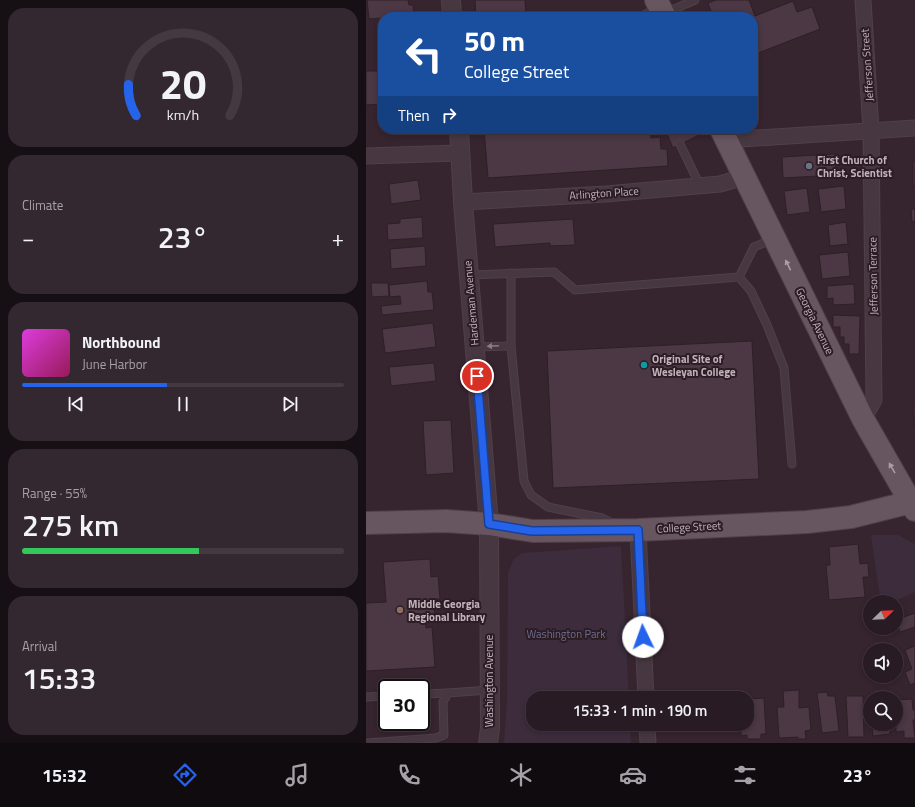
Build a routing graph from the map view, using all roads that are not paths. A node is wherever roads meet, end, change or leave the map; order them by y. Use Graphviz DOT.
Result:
graph roads {
  1 [pos="451,0"];
  2 [pos="695,0"];
  3 [pos="863,0"];
  4 [pos="661,9"];
  5 [pos="452,12"];
  6 [pos="915,128"];
  7 [pos="871,130"];
  8 [pos="758,133"];
  9 [pos="459,134"];
  10 [pos="723,134"];
  11 [pos="680,144"];
  12 [pos="460,153"];
  13 [pos="366,156"];
  14 [pos="744,177"];
  15 [pos="700,186"];
  16 [pos="463,202"];
  17 [pos="775,239"];
  18 [pos="511,273"];
  19 [pos="469,275"];
  20 [pos="739,277"];
  21 [pos="511,346"];
  22 [pos="475,347"];
  23 [pos="863,419"];
  24 [pos="792,464"];
  25 [pos="914,504"];
  26 [pos="366,523"];
  27 [pos="489,524"];
  28 [pos="631,530"];
  29 [pos="490,690"];
  30 [pos="645,691"];
  31 [pos="448,693"];
  32 [pos="430,694"];
  33 [pos="378,696"];
  34 [pos="366,697"];
  35 [pos="647,731"];
  36 [pos="366,743"];
  37 [pos="488,743"];
  38 [pos="648,743"];
  1 -- 5 [label="street"];
  2 -- 4 [label="lane"];
  3 -- 7 [label="street, Jefferson Street"];
  6 -- 7 [label="street"];
  7 -- 8 [label="street"];
  7 -- 23 [label="street, Jefferson Terrace"];
  9 -- 12 [label="street, Hardeman Avenue"];
  10 -- 14 [label="main road, Georgia Avenue"];
  11 -- 15 [label="lane"];
  12 -- 13 [label="street"];
  12 -- 16 [label="street, Hardeman Avenue"];
  14 -- 15 [label="street, Arlington Place"];
  14 -- 17 [label="main road, Georgia Avenue"];
  15 -- 16 [label="street, Arlington Place"];
  16 -- 19 [label="street, Hardeman Avenue"];
  17 -- 20 [label="lane"];
  23 -- 17 [label="main road, Georgia Avenue, one-way"];
  18 -- 19 [label="lane"];
  18 -- 20 [label="lane"];
  18 -- 21 [label="lane"];
  19 -- 22 [label="street, Hardeman Avenue"];
  20 -- 24 [label="lane"];
  21 -- 22 [label="lane, one-way"];
  21 -- 28 [label="lane"];
  22 -- 27 [label="street, Hardeman Avenue"];
  25 -- 23 [label="main road, Georgia Avenue, one-way"];
  25 -- 28 [label="main road, College Street"];
  26 -- 27 [label="main road, College Street"];
  27 -- 28 [label="main road, College Street"];
  27 -- 29 [label="street, Washington Avenue"];
  28 -- 30 [label="street"];
  29 -- 31 [label="lane"];
  29 -- 37 [label="street, Washington Avenue"];
  31 -- 32 [label="lane"];
  31 -- 36 [label="lane"];
  33 -- 34 [label="lane"];
  35 -- 38 [label="street"];
}
